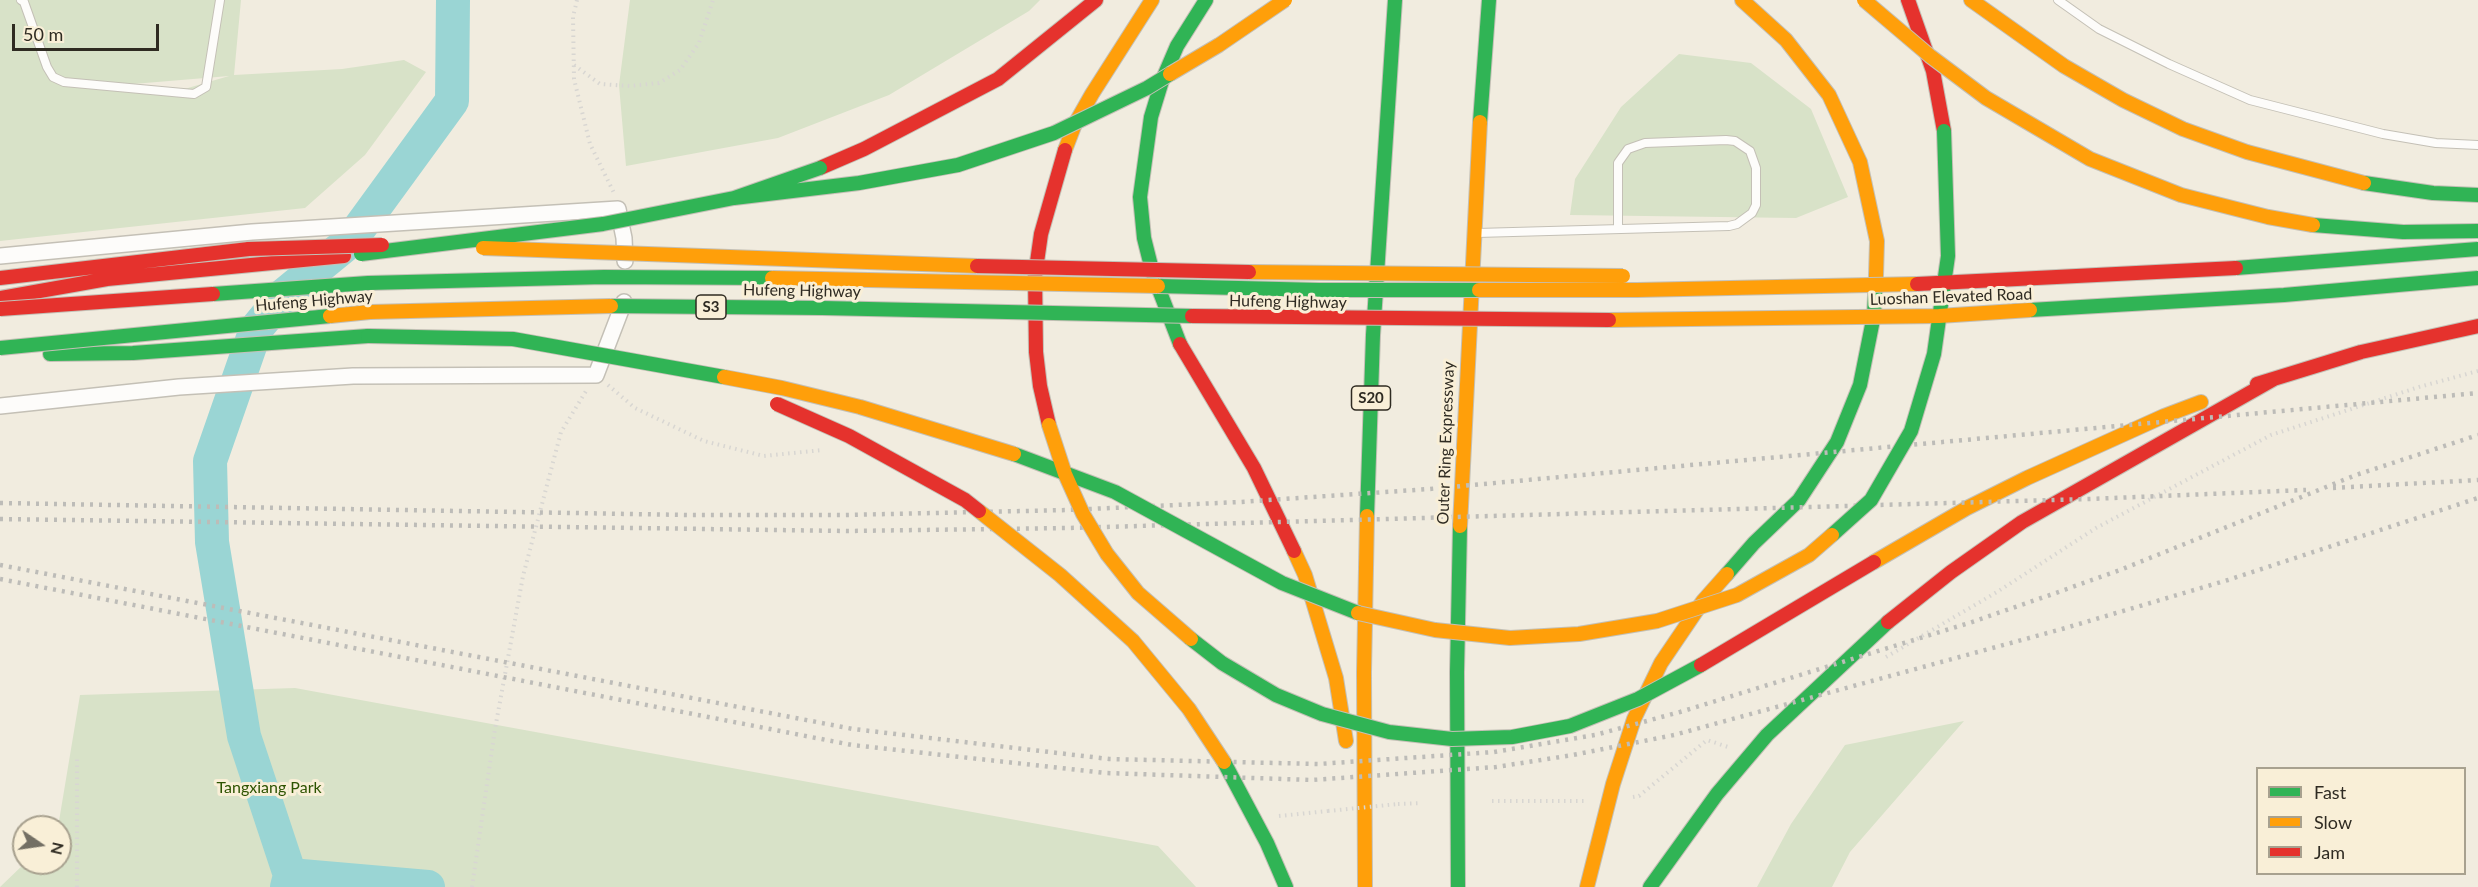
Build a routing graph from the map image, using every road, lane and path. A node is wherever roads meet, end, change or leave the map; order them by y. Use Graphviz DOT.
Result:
graph roads {
  1 [pos="21,0"];
  2 [pos="220,0"];
  3 [pos="577,0"];
  4 [pos="713,0"];
  5 [pos="1096,0"];
  6 [pos="1152,0"];
  7 [pos="1206,0"];
  8 [pos="1285,0"];
  9 [pos="1395,0"];
  10 [pos="1489,0"];
  11 [pos="1742,0"];
  12 [pos="1864,0"];
  13 [pos="1908,0"];
  14 [pos="1971,0"];
  15 [pos="2058,0"];
  16 [pos="574,64"];
  17 [pos="2477,144"];
  18 [pos="2478,195"];
  19 [pos="734,198"];
  20 [pos="618,209"];
  21 [pos="1618,229"];
  22 [pos="2478,231"];
  23 [pos="1472,234"];
  24 [pos="2478,241"];
  25 [pos="2478,249"];
  26 [pos="0,256"];
  27 [pos="0,278"];
  28 [pos="2478,278"];
  29 [pos="1425,290"];
  30 [pos="2478,290"];
  31 [pos="0,298"];
  32 [pos="0,309"];
  33 [pos="1425,320"];
  34 [pos="2478,326"];
  35 [pos="0,339"];
  36 [pos="0,348"];
  37 [pos="0,355"];
  38 [pos="648,363"];
  39 [pos="2478,371"];
  40 [pos="596,375"];
  41 [pos="2274,379"];
  42 [pos="0,406"];
  43 [pos="826,450"];
  44 [pos="1882,660"];
  45 [pos="1730,748"];
  46 [pos="1347,750"];
  47 [pos="77,759"];
  48 [pos="1350,772"];
  49 [pos="1364,796"];
  50 [pos="1630,798"];
  51 [pos="1492,801"];
  52 [pos="1588,801"];
  53 [pos="1422,803"];
  54 [pos="1271,813"];
  55 [pos="77,887"];
  56 [pos="472,887"];
  57 [pos="1286,887"];
  58 [pos="1365,887"];
  59 [pos="1458,887"];
  60 [pos="1587,887"];
  61 [pos="1650,887"];
  1 -- 2 [label="lane"];
  3 -- 16 [label="path"];
  4 -- 16 [label="path"];
  5 -- 19 [label="main road, bridge"];
  6 -- 41 [label="main road, bridge"];
  7 -- 46 [label="main road"];
  8 -- 19 [label="main road, bridge"];
  9 -- 49 [label="main road, S20"];
  10 -- 23 [label="main road, Outer Ring Expressway"];
  11 -- 60 [label="main road, bridge"];
  12 -- 22 [label="main road, bridge"];
  13 -- 38 [label="main road, bridge"];
  14 -- 18 [label="main road"];
  15 -- 17 [label="lane"];
  16 -- 20 [label="path"];
  19 -- 31 [label="main road, bridge"];
  20 -- 26 [label="street"];
  20 -- 40 [label="street"];
  21 -- 21 [label="lane"];
  21 -- 23 [label="lane"];
  23 -- 59 [label="main road, Outer Ring Expressway"];
  24 -- 27 [label="main road, bridge"];
  25 -- 29 [label="main road, Luoshan Elevated Road, bridge"];
  28 -- 33 [label="main road, Luoshan Elevated Road, bridge"];
  29 -- 32 [label="main road, Hufeng Highway / S3, bridge"];
  30 -- 35 [label="main road, bridge"];
  33 -- 36 [label="main road, Hufeng Highway / S3, bridge"];
  34 -- 41 [label="main road"];
  37 -- 38 [label="main road, bridge"];
  38 -- 57 [label="main road, bridge"];
  39 -- 44 [label="path"];
  40 -- 42 [label="street"];
  40 -- 43 [label="path"];
  40 -- 56 [label="path"];
  41 -- 61 [label="main road"];
  45 -- 50 [label="path"];
  47 -- 55 [label="path"];
  48 -- 49 [label="main road"];
  49 -- 58 [label="main road, S20"];
  51 -- 52 [label="path"];
  53 -- 54 [label="path, bridge"];
}
